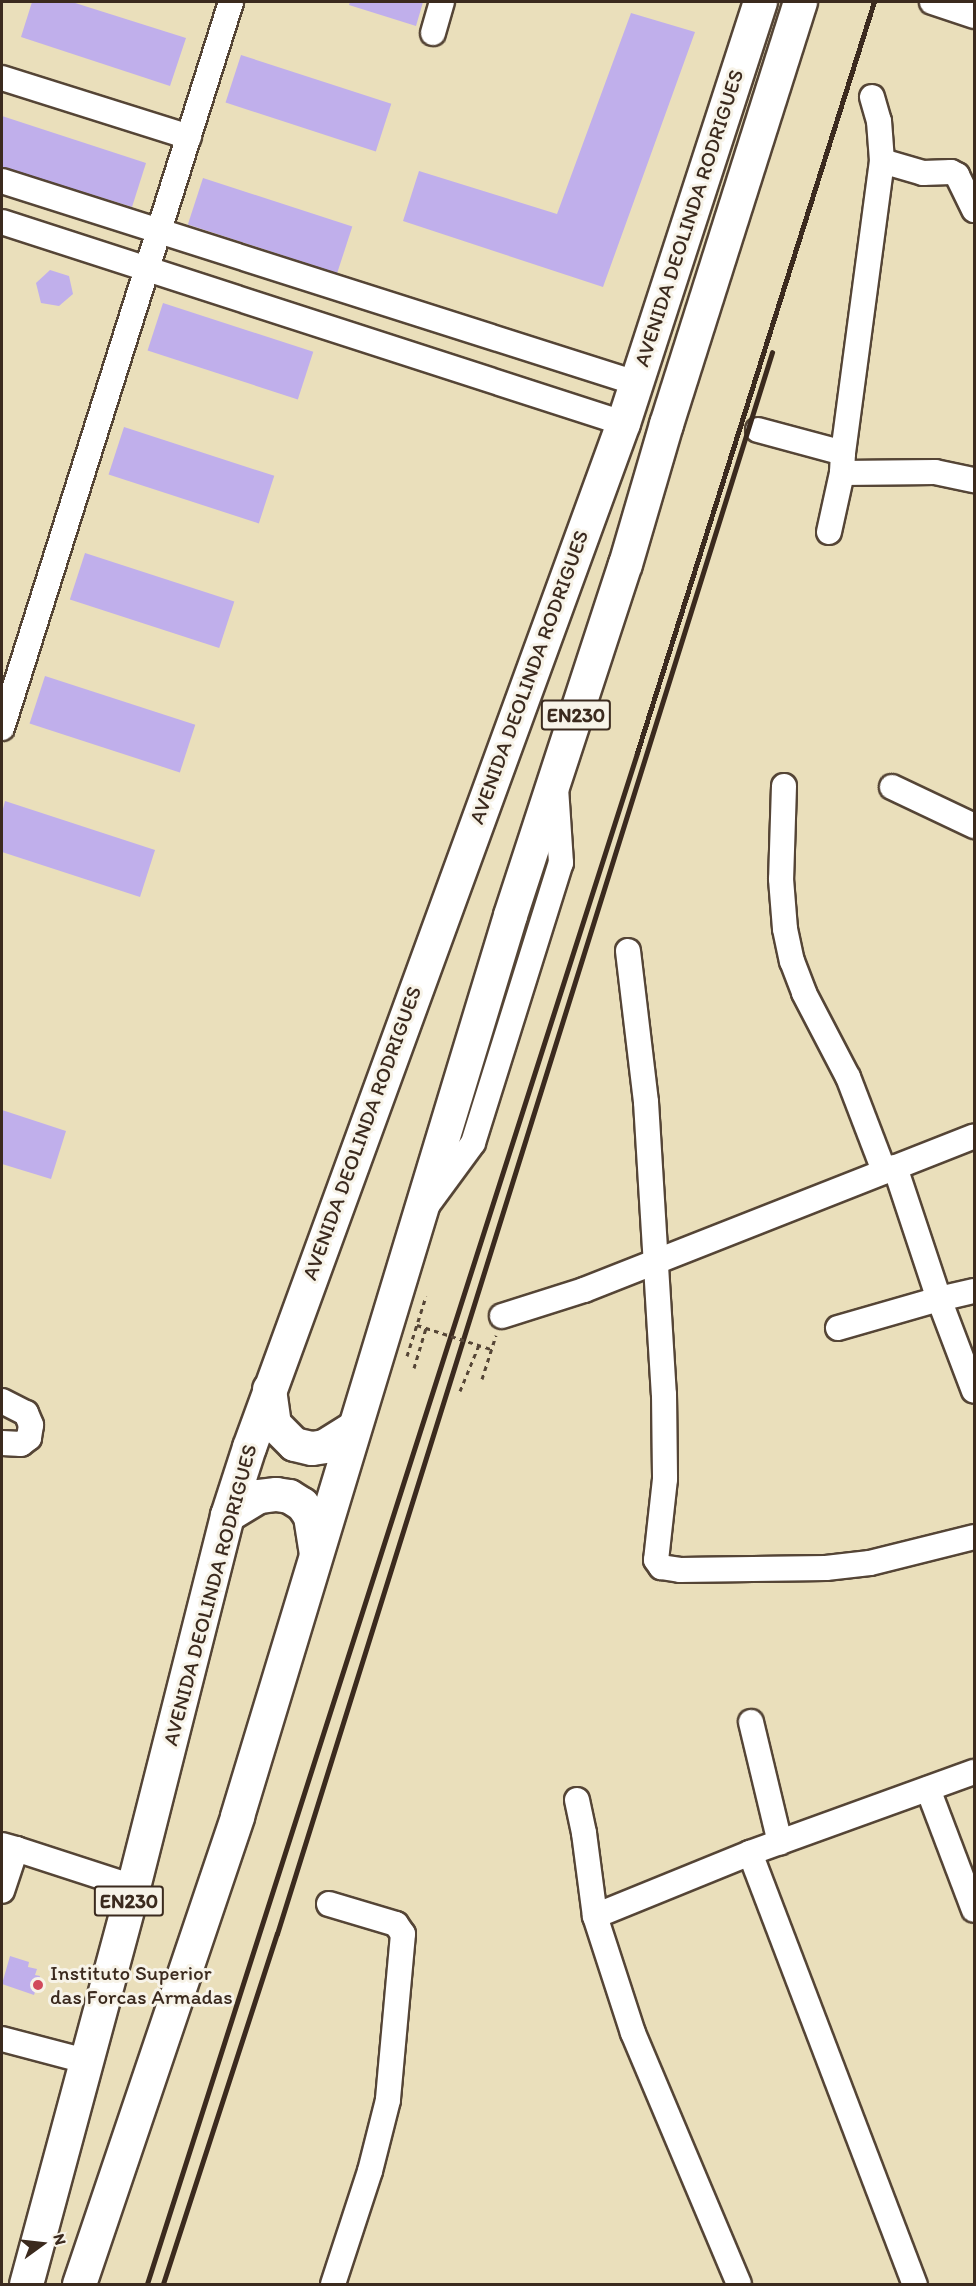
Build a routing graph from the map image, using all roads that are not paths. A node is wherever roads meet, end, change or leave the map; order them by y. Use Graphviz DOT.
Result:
graph roads {
  1 [pos="231,2"];
  2 [pos="442,2"];
  3 [pos="760,2"];
  4 [pos="800,2"];
  5 [pos="932,2"];
  6 [pos="975,16"];
  7 [pos="433,33"];
  8 [pos="2,78"];
  9 [pos="872,97"];
  10 [pos="189,137"];
  11 [pos="882,161"];
  12 [pos="2,181"];
  13 [pos="975,210"];
  14 [pos="2,222"];
  15 [pos="159,234"];
  16 [pos="147,269"];
  17 [pos="508,342"];
  18 [pos="495,380"];
  19 [pos="636,383"];
  20 [pos="623,423"];
  21 [pos="758,430"];
  22 [pos="842,463"];
  23 [pos="975,480"];
  24 [pos="829,532"];
  25 [pos="2,728"];
  26 [pos="784,786"];
  27 [pos="892,787"];
  28 [pos="975,826"];
  29 [pos="628,951"];
  30 [pos="975,1136"];
  31 [pos="890,1169"];
  32 [pos="656,1262"];
  33 [pos="975,1292"];
  34 [pos="939,1299"];
  35 [pos="502,1316"];
  36 [pos="838,1328"];
  37 [pos="269,1387"];
  38 [pos="975,1390"];
  39 [pos="2,1401"];
  40 [pos="353,1428"];
  41 [pos="2,1443"];
  42 [pos="227,1515"];
  43 [pos="975,1537"];
  44 [pos="316,1561"];
  45 [pos="751,1722"];
  46 [pos="975,1772"];
  47 [pos="928,1789"];
  48 [pos="577,1800"];
  49 [pos="780,1843"];
  50 [pos="9,1847"];
  51 [pos="750,1853"];
  52 [pos="133,1887"];
  53 [pos="2,1891"];
  54 [pos="329,1904"];
  55 [pos="975,1910"];
  56 [pos="595,1916"];
  57 [pos="2,2039"];
  58 [pos="85,2061"];
  59 [pos="26,2284"];
  60 [pos="79,2284"];
  61 [pos="333,2284"];
  62 [pos="739,2284"];
  63 [pos="915,2284"];
  1 -- 10 [label="street"];
  2 -- 7 [label="street"];
  3 -- 19 [label="highway, AVENIDA DEOLINDA RODRIGUES / EN230"];
  4 -- 40 [label="highway, AVENIDA DEOLINDA RODRIGUES / EN230"];
  5 -- 6 [label="street"];
  8 -- 10 [label="street"];
  9 -- 11 [label="street"];
  10 -- 15 [label="street"];
  11 -- 13 [label="street"];
  11 -- 22 [label="street"];
  12 -- 15 [label="street"];
  14 -- 16 [label="street"];
  15 -- 16 [label="street"];
  15 -- 17 [label="street"];
  16 -- 18 [label="street"];
  16 -- 25 [label="street"];
  17 -- 18 [label="street"];
  17 -- 19 [label="street"];
  18 -- 20 [label="street"];
  19 -- 20 [label="highway, AVENIDA DEOLINDA RODRIGUES / EN230"];
  20 -- 37 [label="highway, AVENIDA DEOLINDA RODRIGUES / EN230"];
  21 -- 22 [label="street"];
  22 -- 23 [label="street"];
  22 -- 24 [label="street"];
  26 -- 31 [label="street"];
  27 -- 28 [label="street"];
  29 -- 32 [label="street"];
  30 -- 31 [label="street"];
  31 -- 32 [label="street"];
  31 -- 34 [label="street"];
  32 -- 35 [label="street"];
  32 -- 43 [label="street"];
  33 -- 34 [label="street"];
  34 -- 36 [label="street"];
  34 -- 38 [label="street"];
  37 -- 40 [label="highway"];
  37 -- 42 [label="highway, AVENIDA DEOLINDA RODRIGUES / EN230"];
  39 -- 41 [label="street"];
  40 -- 44 [label="highway, AVENIDA DEOLINDA RODRIGUES / EN230"];
  42 -- 44 [label="highway"];
  42 -- 52 [label="highway, AVENIDA DEOLINDA RODRIGUES / EN230"];
  44 -- 60 [label="highway, AVENIDA DEOLINDA RODRIGUES / EN230"];
  45 -- 49 [label="street"];
  46 -- 47 [label="street"];
  47 -- 49 [label="street"];
  47 -- 55 [label="street"];
  48 -- 56 [label="street"];
  49 -- 51 [label="street"];
  50 -- 52 [label="street"];
  50 -- 53 [label="street"];
  51 -- 56 [label="street"];
  51 -- 63 [label="street"];
  52 -- 58 [label="highway, AVENIDA DEOLINDA RODRIGUES / EN230"];
  54 -- 61 [label="street"];
  56 -- 62 [label="street"];
  57 -- 58 [label="street"];
  58 -- 59 [label="highway, AVENIDA DEOLINDA RODRIGUES / EN230"];
}
